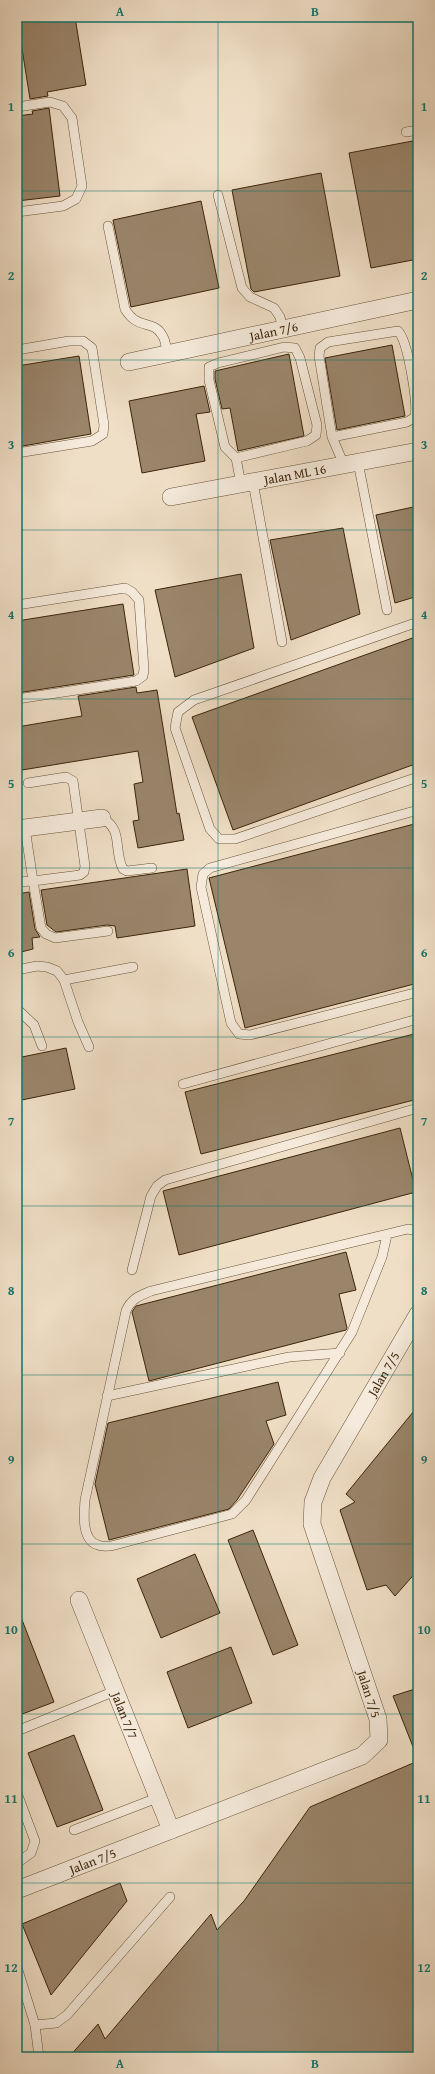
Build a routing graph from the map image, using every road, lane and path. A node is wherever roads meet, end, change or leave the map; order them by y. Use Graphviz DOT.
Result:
graph roads {
  1 [pos="17,107"];
  2 [pos="418,130"];
  3 [pos="406,132"];
  4 [pos="218,195"];
  5 [pos="17,212"];
  6 [pos="108,226"];
  7 [pos="418,300"];
  8 [pos="283,329"];
  9 [pos="17,350"];
  10 [pos="168,354"];
  11 [pos="129,362"];
  12 [pos="332,437"];
  13 [pos="418,451"];
  14 [pos="17,453"];
  15 [pos="236,458"];
  16 [pos="351,463"];
  17 [pos="247,483"];
  18 [pos="171,497"];
  19 [pos="17,605"];
  20 [pos="387,610"];
  21 [pos="418,622"];
  22 [pos="282,642"];
  23 [pos="17,699"];
  24 [pos="418,777"];
  25 [pos="28,783"];
  26 [pos="418,810"];
  27 [pos="102,818"];
  28 [pos="80,821"];
  29 [pos="21,828"];
  30 [pos="152,868"];
  31 [pos="33,881"];
  32 [pos="17,882"];
  33 [pos="108,931"];
  34 [pos="133,967"];
  35 [pos="17,970"];
  36 [pos="64,980"];
  37 [pos="418,992"];
  38 [pos="17,1009"];
  39 [pos="418,1019"];
  40 [pos="42,1046"];
  41 [pos="89,1046"];
  42 [pos="183,1084"];
  43 [pos="418,1108"];
  44 [pos="418,1231"];
  45 [pos="387,1235"];
  46 [pos="132,1270"];
  47 [pos="418,1314"];
  48 [pos="340,1352"];
  49 [pos="107,1396"];
  50 [pos="78,1600"];
  51 [pos="115,1691"];
  52 [pos="17,1732"];
  53 [pos="17,1794"];
  54 [pos="158,1798"];
  55 [pos="74,1830"];
  56 [pos="170,1830"];
  57 [pos="17,1863"];
  58 [pos="17,1890"];
  59 [pos="170,1897"];
  60 [pos="17,1968"];
  61 [pos="35,2025"];
  62 [pos="39,2057"];
  1 -- 5 [label="lane"];
  2 -- 3 [label="lane"];
  4 -- 8 [label="lane"];
  6 -- 10 [label="lane"];
  7 -- 8 [label="street, Jalan 7/6"];
  8 -- 10 [label="street, Jalan 7/6"];
  9 -- 14 [label="lane"];
  10 -- 11 [label="street, Jalan 7/6"];
  12 -- 12 [label="lane"];
  12 -- 16 [label="lane"];
  13 -- 16 [label="street, Jalan ML 16"];
  15 -- 15 [label="lane"];
  15 -- 17 [label="lane"];
  16 -- 17 [label="street, Jalan ML 16"];
  16 -- 20 [label="lane"];
  17 -- 18 [label="street, Jalan ML 16"];
  17 -- 22 [label="lane"];
  19 -- 23 [label="lane"];
  21 -- 24 [label="lane"];
  25 -- 28 [label="lane"];
  26 -- 37 [label="lane"];
  27 -- 28 [label="street"];
  27 -- 30 [label="lane"];
  28 -- 29 [label="street"];
  28 -- 31 [label="lane"];
  29 -- 31 [label="lane"];
  31 -- 32 [label="lane"];
  31 -- 33 [label="lane"];
  34 -- 36 [label="lane"];
  35 -- 36 [label="lane"];
  36 -- 41 [label="lane"];
  38 -- 40 [label="lane"];
  39 -- 42 [label="lane"];
  43 -- 46 [label="lane"];
  44 -- 45 [label="lane"];
  45 -- 48 [label="lane"];
  45 -- 49 [label="lane"];
  47 -- 56 [label="street, Jalan 7/5"];
  48 -- 49 [label="lane"];
  48 -- 49 [label="lane"];
  50 -- 51 [label="street, Jalan 7/7"];
  51 -- 52 [label="lane"];
  51 -- 54 [label="street, Jalan 7/7"];
  53 -- 57 [label="lane"];
  54 -- 55 [label="lane"];
  54 -- 56 [label="street, Jalan 7/7"];
  56 -- 58 [label="street, Jalan 7/5"];
  59 -- 61 [label="lane"];
  60 -- 61 [label="lane"];
  61 -- 62 [label="lane"];
}
